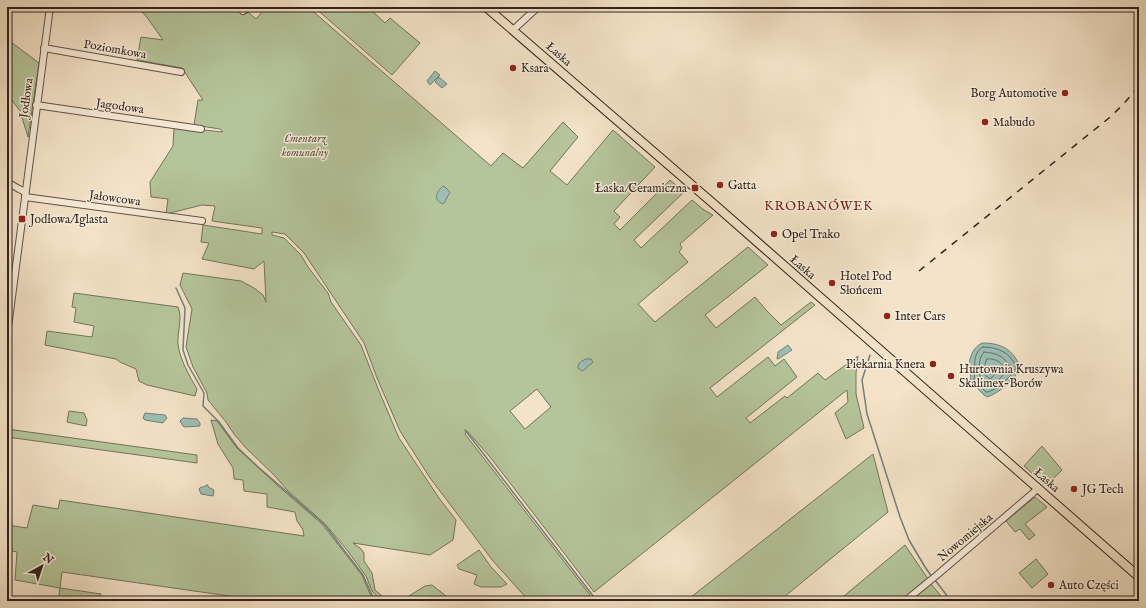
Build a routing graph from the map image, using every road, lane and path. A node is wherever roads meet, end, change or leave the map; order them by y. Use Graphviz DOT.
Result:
graph roads {
  1 [pos="50,7"];
  2 [pos="486,7"];
  3 [pos="538,7"];
  4 [pos="513,30"];
  5 [pos="44,48"];
  6 [pos="182,72"];
  7 [pos="36,105"];
  8 [pos="201,129"];
  9 [pos="7,182"];
  10 [pos="25,194"];
  11 [pos="202,221"];
  12 [pos="7,335"];
  13 [pos="1038,488"];
  14 [pos="1139,577"];
  15 [pos="905,601"];
  1 -- 5 [label="street, Jodłowa"];
  2 -- 4 [label="main road, Łaska"];
  3 -- 4 [label="street"];
  4 -- 13 [label="main road, Łaska"];
  5 -- 6 [label="street, Poziomkowa"];
  5 -- 7 [label="street, Jodłowa"];
  7 -- 8 [label="street, Jagodowa"];
  7 -- 10 [label="street, Jodłowa"];
  9 -- 10 [label="street"];
  10 -- 11 [label="street, Jałowcowa"];
  10 -- 12 [label="street, Jodłowa"];
  13 -- 14 [label="main road, Łaska"];
  13 -- 15 [label="street, Nowomiejska"];
}
